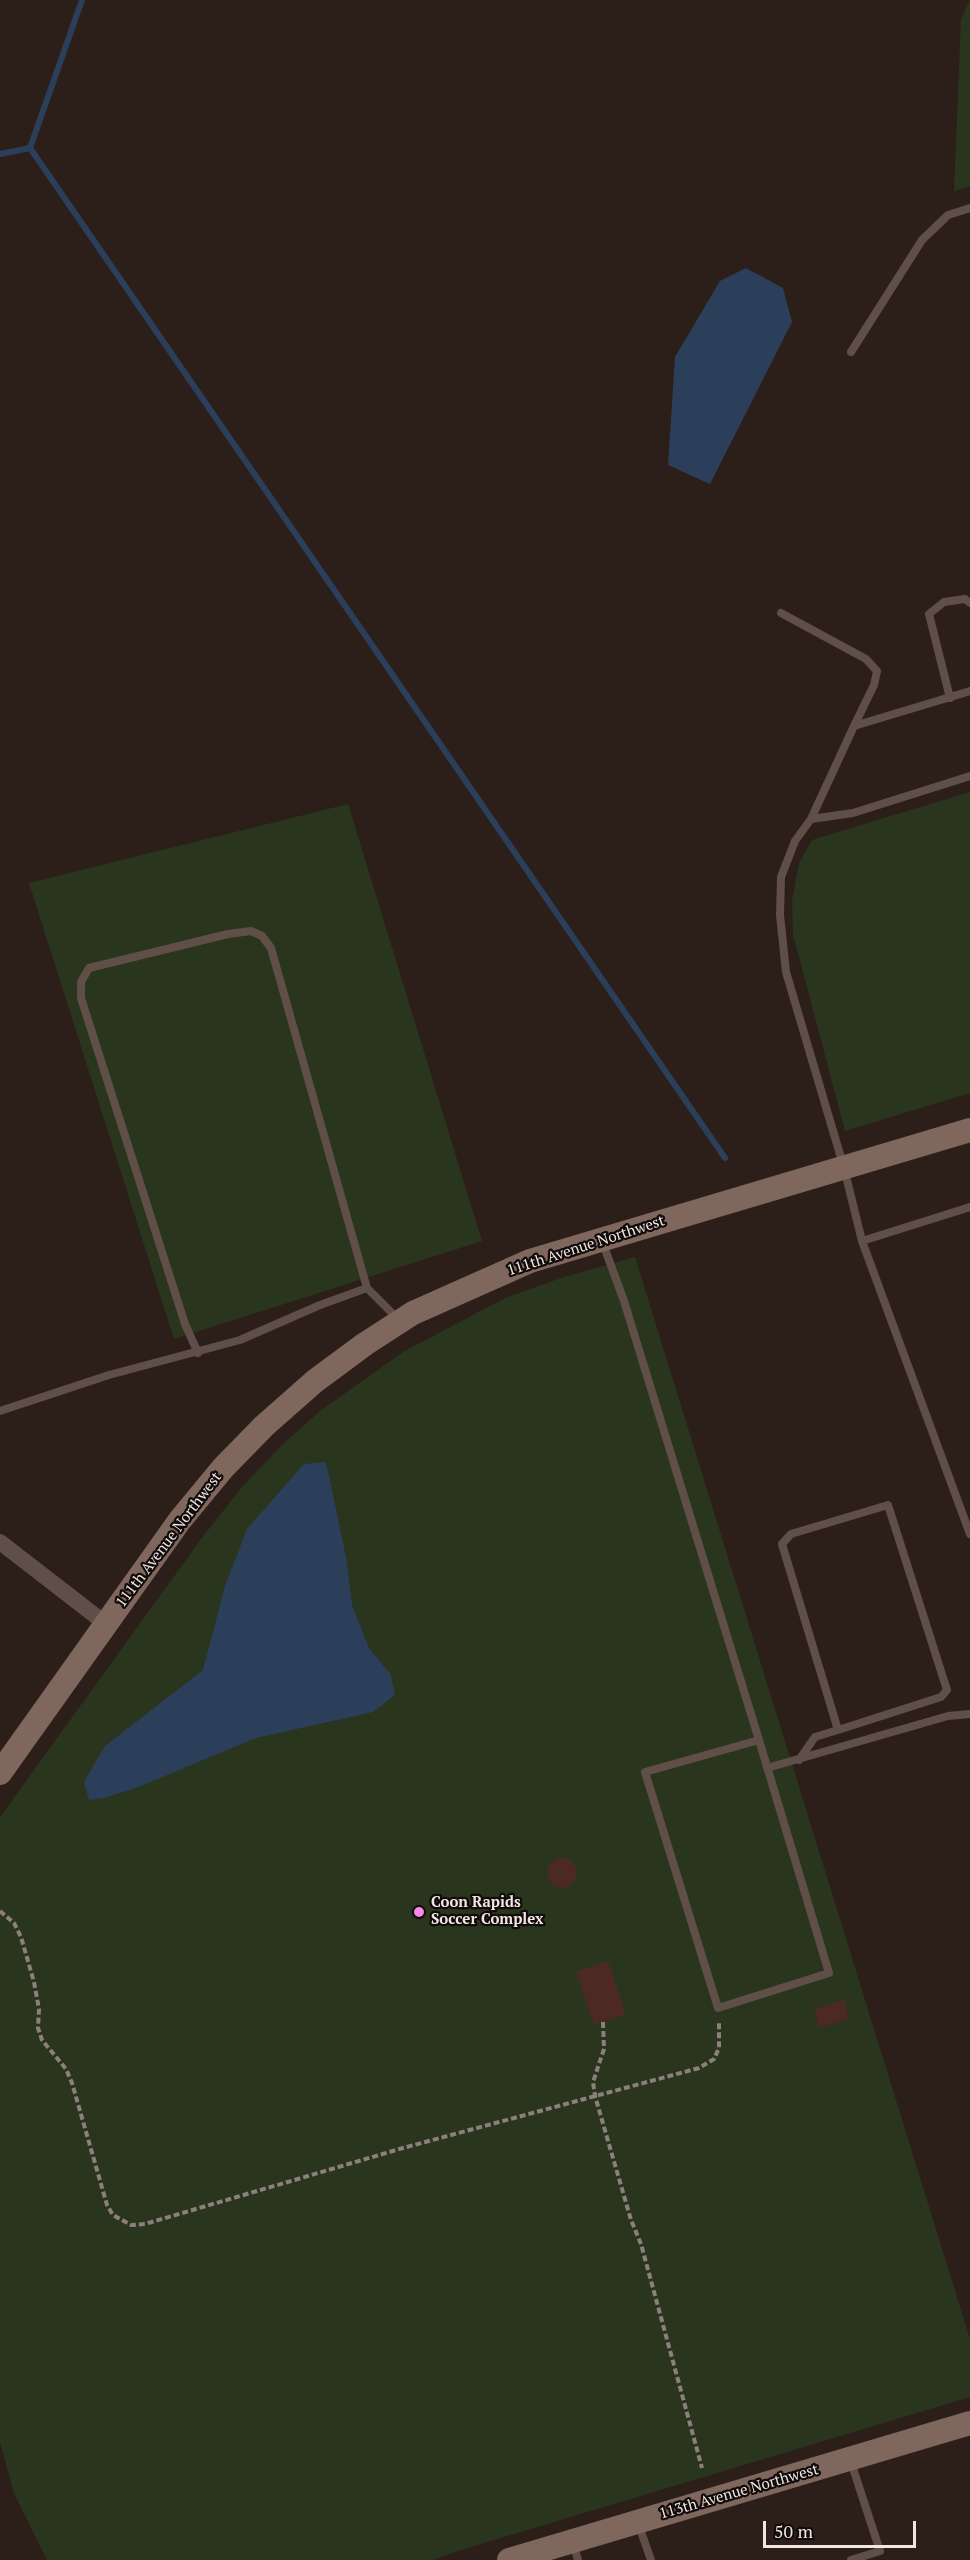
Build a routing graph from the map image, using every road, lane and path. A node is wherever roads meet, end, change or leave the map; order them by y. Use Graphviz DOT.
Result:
graph roads {
  1 [pos="970,208"];
  2 [pos="851,352"];
  3 [pos="970,603"];
  4 [pos="781,613"];
  5 [pos="970,692"];
  6 [pos="950,698"];
  7 [pos="854,726"];
  8 [pos="970,776"];
  9 [pos="811,819"];
  10 [pos="970,1131"];
  11 [pos="844,1168"];
  12 [pos="970,1207"];
  13 [pos="601,1238"];
  14 [pos="862,1241"];
  15 [pos="367,1288"];
  16 [pos="401,1321"];
  17 [pos="198,1353"];
  18 [pos="0,1411"];
  19 [pos="970,1534"];
  20 [pos="0,1542"];
  21 [pos="106,1624"];
  22 [pos="970,1714"];
  23 [pos="838,1730"];
  24 [pos="759,1740"];
  25 [pos="799,1760"];
  26 [pos="767,1768"];
  27 [pos="0,1773"];
  28 [pos="0,1911"];
  29 [pos="718,2008"];
  30 [pos="603,2022"];
  31 [pos="596,2096"];
  32 [pos="970,2423"];
  33 [pos="850,2459"];
  34 [pos="702,2468"];
  35 [pos="638,2522"];
  36 [pos="575,2551"];
  37 [pos="508,2560"];
  38 [pos="651,2560"];
  39 [pos="850,2560"];
  1 -- 2 [label="lane"];
  3 -- 6 [label="lane"];
  4 -- 7 [label="lane"];
  5 -- 6 [label="lane"];
  6 -- 7 [label="lane"];
  7 -- 9 [label="lane"];
  8 -- 9 [label="lane"];
  9 -- 11 [label="lane"];
  10 -- 11 [label="street, 111th Avenue Northwest"];
  11 -- 13 [label="street, 111th Avenue Northwest"];
  11 -- 14 [label="lane"];
  12 -- 14 [label="lane"];
  13 -- 16 [label="street, 111th Avenue Northwest"];
  13 -- 24 [label="lane"];
  14 -- 19 [label="lane"];
  15 -- 16 [label="lane"];
  15 -- 17 [label="lane"];
  15 -- 17 [label="lane"];
  16 -- 21 [label="street, 111th Avenue Northwest"];
  17 -- 18 [label="lane"];
  20 -- 21 [label="street"];
  21 -- 27 [label="street, 111th Avenue Northwest"];
  22 -- 25 [label="lane"];
  23 -- 23 [label="lane"];
  23 -- 25 [label="lane"];
  24 -- 26 [label="lane"];
  24 -- 29 [label="lane"];
  25 -- 26 [label="lane"];
  26 -- 29 [label="lane"];
  28 -- 31 [label="path"];
  29 -- 31 [label="path"];
  30 -- 31 [label="path"];
  31 -- 34 [label="path"];
  32 -- 33 [label="street, 113th Avenue Northwest"];
  33 -- 35 [label="street, 113th Avenue Northwest"];
  33 -- 39 [label="lane"];
  35 -- 36 [label="street, 113th Avenue Northwest"];
  35 -- 38 [label="lane"];
  36 -- 37 [label="street, 113th Avenue Northwest"];
}
